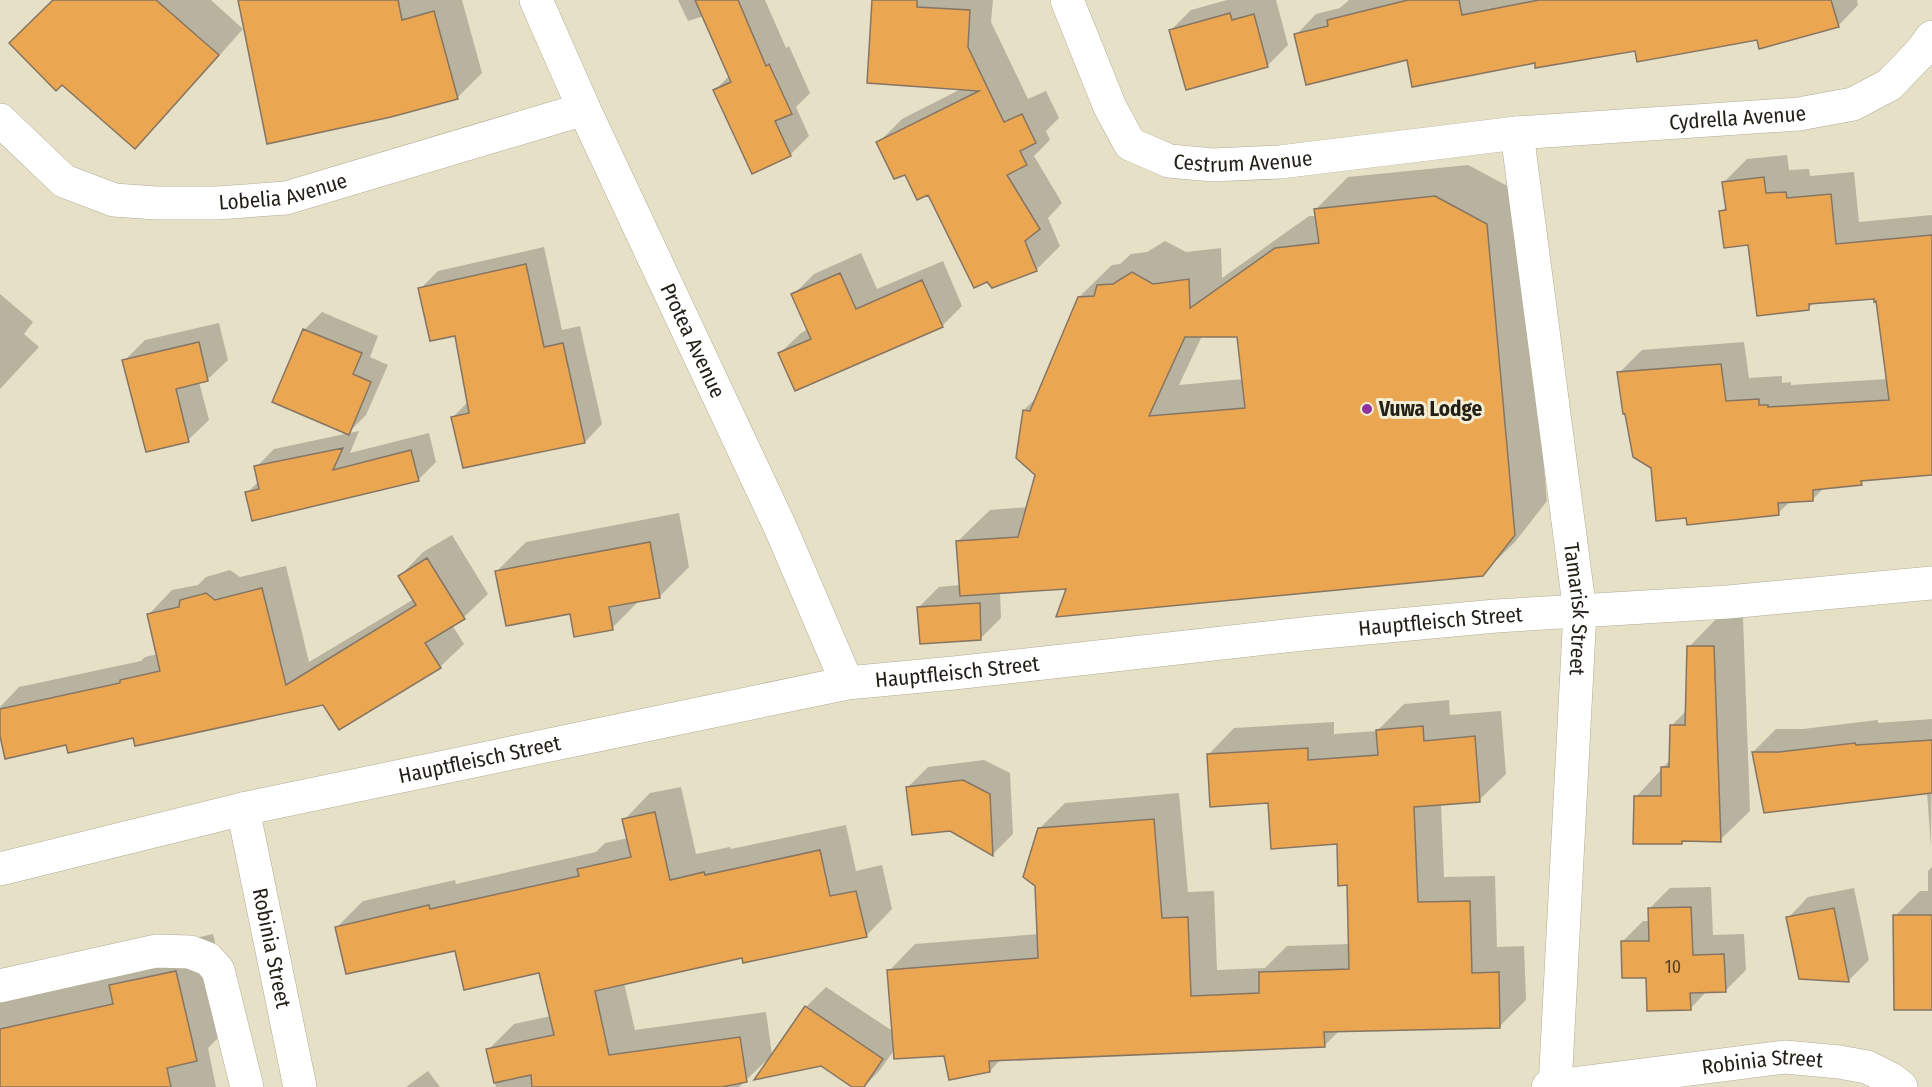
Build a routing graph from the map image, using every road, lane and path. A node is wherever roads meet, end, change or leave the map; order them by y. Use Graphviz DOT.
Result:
graph roads {
  1 [pos="536,0"];
  2 [pos="1067,0"];
  3 [pos="1932,37"];
  4 [pos="584,109"];
  5 [pos="0,120"];
  6 [pos="1517,133"];
  7 [pos="1932,583"];
  8 [pos="1580,612"];
  9 [pos="847,683"];
  10 [pos="243,809"];
  11 [pos="0,869"];
  12 [pos="0,986"];
  13 [pos="246,1087"];
  14 [pos="300,1087"];
  15 [pos="1548,1087"];
  16 [pos="1555,1087"];
  17 [pos="1901,1087"];
  1 -- 4 [label="street, Protea Avenue"];
  2 -- 6 [label="street, Cestrum Avenue"];
  3 -- 6 [label="street, Cydrella Avenue"];
  4 -- 5 [label="street, Lobelia Avenue"];
  4 -- 9 [label="street, Protea Avenue"];
  6 -- 8 [label="street, Tamarisk Street"];
  7 -- 8 [label="street, Hauptfleisch Street"];
  8 -- 9 [label="street, Hauptfleisch Street"];
  8 -- 16 [label="street, Tamarisk Street"];
  9 -- 10 [label="street, Hauptfleisch Street"];
  10 -- 11 [label="street, Hauptfleisch Street"];
  10 -- 14 [label="street, Robinia Street"];
  12 -- 13 [label="street"];
  15 -- 16 [label="street, Robinia Street"];
  16 -- 17 [label="street, Robinia Street"];
}
